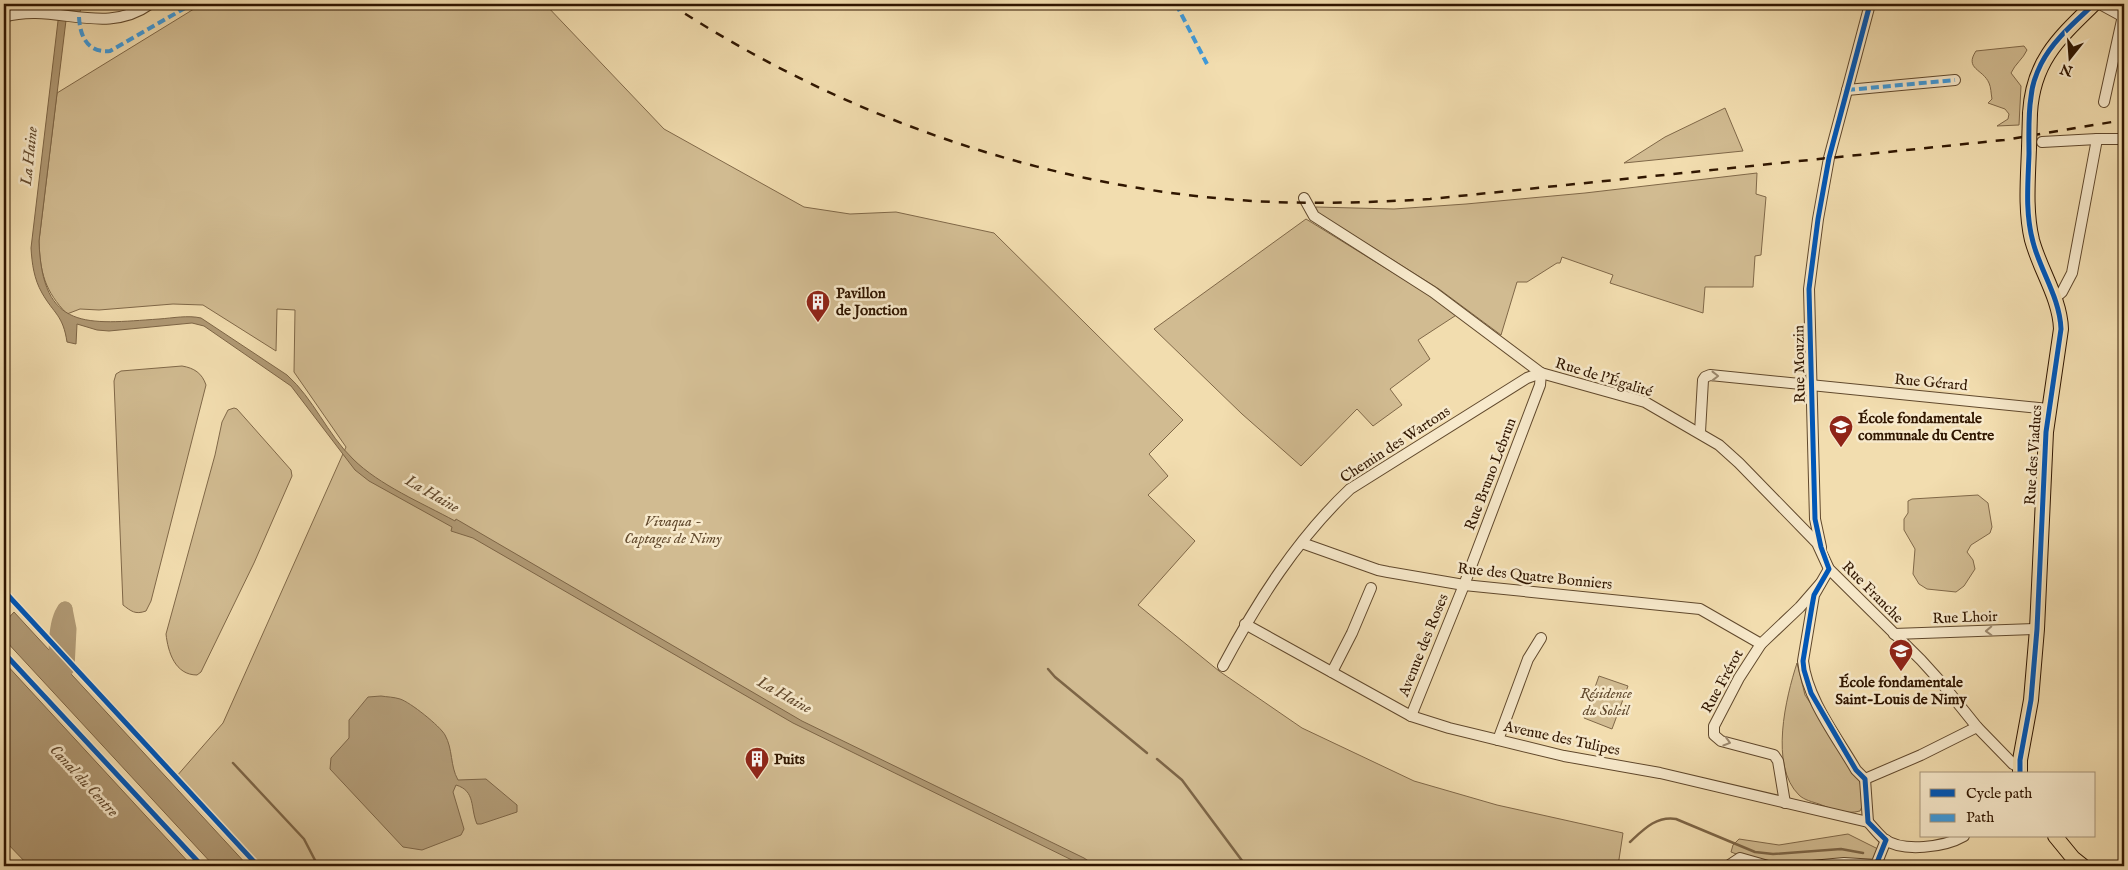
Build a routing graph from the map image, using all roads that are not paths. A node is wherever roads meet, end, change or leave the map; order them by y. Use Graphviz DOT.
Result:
graph roads {
  1 [pos="150,4"];
  2 [pos="1870,4"];
  3 [pos="2094,4"];
  4 [pos="2100,4"];
  5 [pos="2118,4"];
  6 [pos="2123,14"];
  7 [pos="4,17"];
  8 [pos="1955,80"];
  9 [pos="1847,90"];
  10 [pos="2104,102"];
  11 [pos="2097,138"];
  12 [pos="2124,139"];
  13 [pos="2042,142"];
  14 [pos="1304,198"];
  15 [pos="2054,298"];
  16 [pos="1541,373"];
  17 [pos="1812,386"];
  18 [pos="2048,409"];
  19 [pos="1700,432"];
  20 [pos="1302,543"];
  21 [pos="1829,569"];
  22 [pos="1820,584"];
  23 [pos="1464,585"];
  24 [pos="1371,588"];
  25 [pos="1245,624"];
  26 [pos="2037,629"];
  27 [pos="1894,634"];
  28 [pos="1541,638"];
  29 [pos="1761,644"];
  30 [pos="1223,666"];
  31 [pos="1332,672"];
  32 [pos="1411,716"];
  33 [pos="1977,727"];
  34 [pos="1498,740"];
  35 [pos="2019,770"];
  36 [pos="1865,779"];
  37 [pos="1785,803"];
  38 [pos="1868,822"];
  39 [pos="1959,838"];
  40 [pos="2057,838"];
  41 [pos="1886,840"];
  42 [pos="1728,866"];
  43 [pos="1768,866"];
  44 [pos="1812,866"];
  45 [pos="2083,866"];
  1 -- 7 [label="street"];
  2 -- 9 [label="street, Rue Mouzin"];
  3 -- 15 [label="main road, Rue des Viaducs, bridge"];
  4 -- 6 [label="street"];
  5 -- 6 [label="street"];
  6 -- 10 [label="street"];
  8 -- 9 [label="street"];
  9 -- 17 [label="street, Rue Mouzin"];
  11 -- 12 [label="street"];
  11 -- 13 [label="street"];
  11 -- 15 [label="street"];
  14 -- 16 [label="street, Rue de l'Égalité"];
  15 -- 18 [label="main road, Rue des Viaducs"];
  16 -- 19 [label="street, Rue de l'Égalité"];
  16 -- 20 [label="street, Chemin des Wartons"];
  16 -- 23 [label="street, Rue Bruno Lebrun"];
  17 -- 18 [label="street, Rue Gérard"];
  19 -- 17 [label="street, Rue Gérard, one-way"];
  17 -- 21 [label="street, Rue Mouzin"];
  18 -- 26 [label="main road, Rue des Viaducs"];
  19 -- 21 [label="street, Rue de l'Égalité"];
  20 -- 23 [label="street, Rue des Quatre Bonniers"];
  20 -- 25 [label="street, Chemin des Wartons"];
  21 -- 22 [label="street"];
  21 -- 27 [label="street, Rue Franche"];
  22 -- 29 [label="street, Rue Frérot"];
  22 -- 36 [label="street"];
  23 -- 29 [label="street, Rue des Quatre Bonniers"];
  23 -- 32 [label="street, Avenue des Roses"];
  24 -- 31 [label="street"];
  25 -- 30 [label="street, Chemin des Wartons"];
  25 -- 31 [label="street, Avenue des Tulipes"];
  26 -- 27 [label="street, Rue Lhoir, one-way"];
  26 -- 35 [label="main road, Rue des Viaducs"];
  27 -- 33 [label="street, Rue Franche"];
  28 -- 34 [label="street"];
  29 -- 37 [label="street, Rue Frérot, one-way"];
  31 -- 32 [label="street, Avenue des Tulipes"];
  32 -- 34 [label="street, Avenue des Tulipes"];
  33 -- 35 [label="street, Rue Franche"];
  33 -- 36 [label="street"];
  34 -- 37 [label="street, Avenue des Tulipes"];
  36 -- 38 [label="street"];
  37 -- 38 [label="street, Avenue des Tulipes"];
  38 -- 41 [label="street"];
  39 -- 41 [label="street"];
  40 -- 45 [label="main road"];
  41 -- 44 [label="street"];
  42 -- 43 [label="street"];
}
